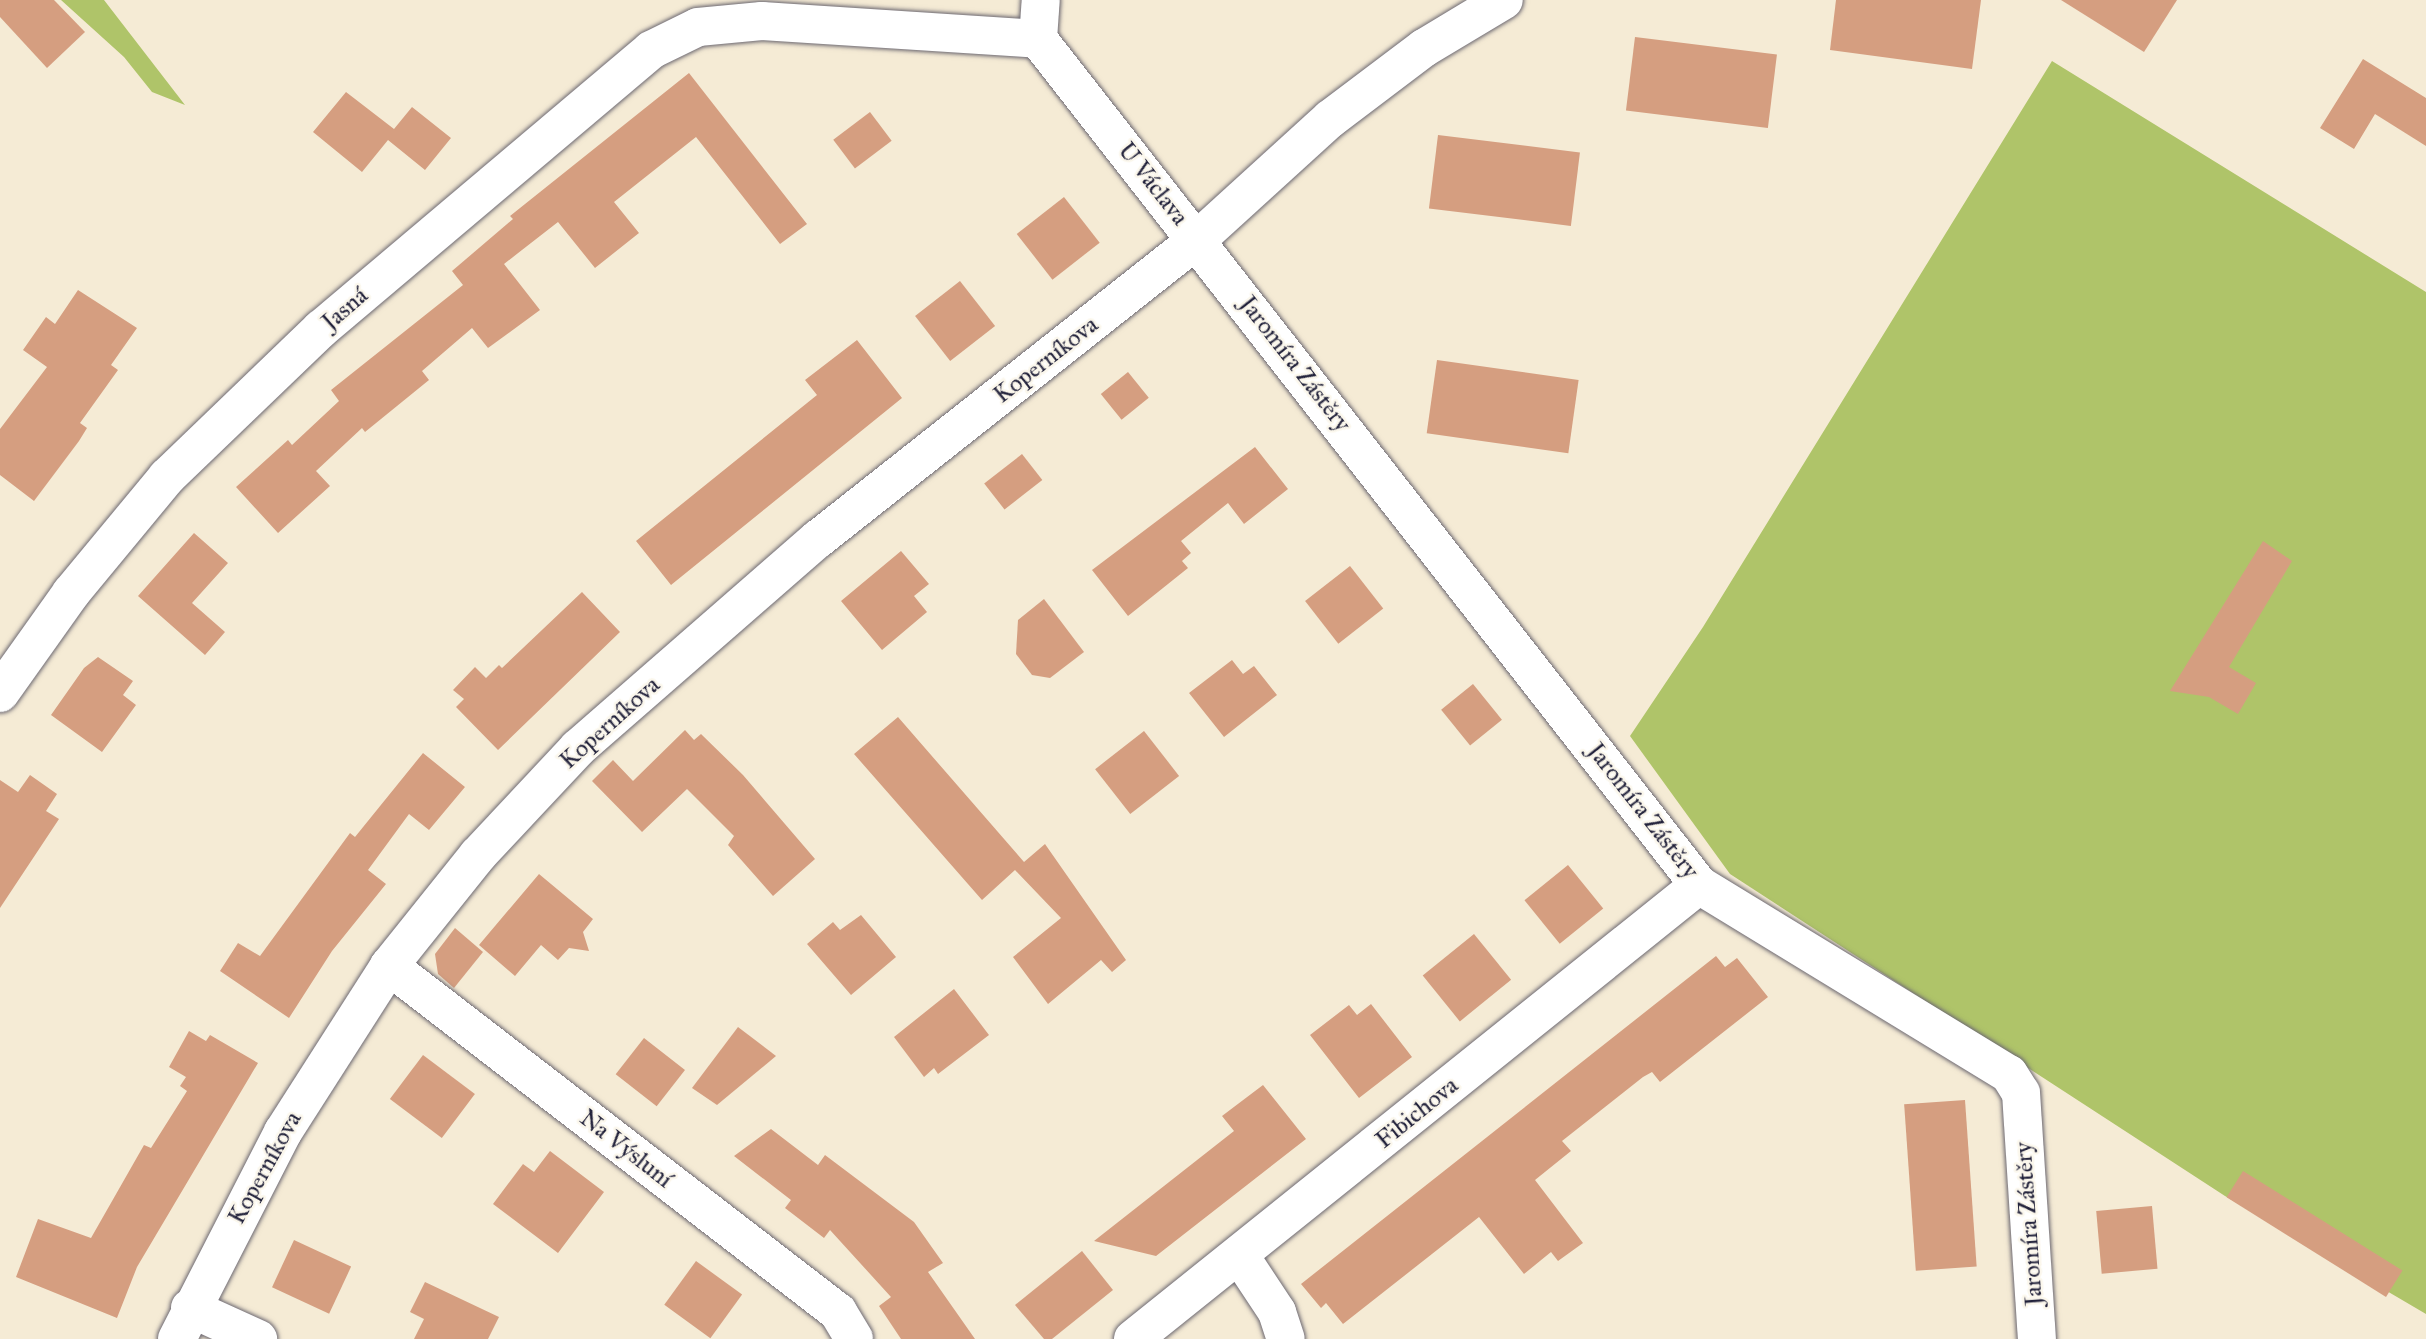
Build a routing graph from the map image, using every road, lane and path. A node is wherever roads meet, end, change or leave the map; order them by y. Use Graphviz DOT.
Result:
graph roads {
  1 [pos="1041,0"];
  2 [pos="1504,0"];
  3 [pos="1038,39"];
  4 [pos="1197,240"];
  5 [pos="0,693"];
  6 [pos="1699,885"];
  7 [pos="389,966"];
  8 [pos="1240,1256"];
  9 [pos="183,1323"];
  10 [pos="258,1339"];
  11 [pos="854,1339"];
  12 [pos="1133,1339"];
  13 [pos="1286,1339"];
  14 [pos="2037,1339"];
  1 -- 3 [label="street"];
  2 -- 4 [label="street, U Václava"];
  3 -- 4 [label="street, U Václava"];
  3 -- 5 [label="street, Jasná"];
  4 -- 6 [label="street, Jaromíra Zástěry"];
  4 -- 7 [label="street, Koperníkova"];
  6 -- 8 [label="street, Fibichova"];
  6 -- 14 [label="street, Jaromíra Zástěry"];
  7 -- 9 [label="street, Koperníkova"];
  7 -- 11 [label="street, Na Výsluní"];
  8 -- 12 [label="street, Fibichova"];
  8 -- 13 [label="street"];
  9 -- 10 [label="street"];
}
